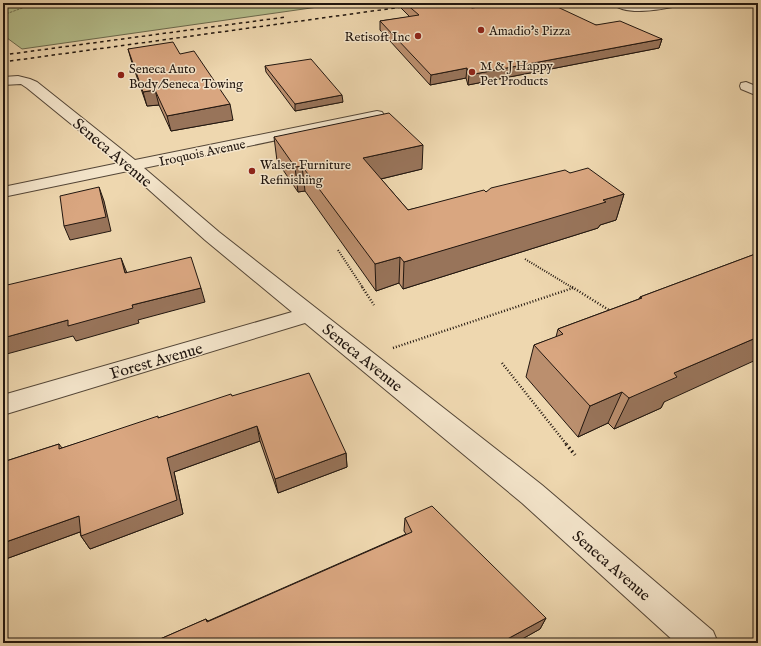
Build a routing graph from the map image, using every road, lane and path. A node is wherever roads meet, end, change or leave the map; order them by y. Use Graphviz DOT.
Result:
graph roads {
  1 [pos="36,3"];
  2 [pos="617,3"];
  3 [pos="678,3"];
  4 [pos="3,15"];
  5 [pos="3,81"];
  6 [pos="746,86"];
  7 [pos="758,92"];
  8 [pos="377,115"];
  9 [pos="132,166"];
  10 [pos="3,192"];
  11 [pos="338,250"];
  12 [pos="525,259"];
  13 [pos="572,288"];
  14 [pos="374,305"];
  15 [pos="310,314"];
  16 [pos="616,314"];
  17 [pos="364,358"];
  18 [pos="502,363"];
  19 [pos="3,405"];
  20 [pos="575,455"];
  21 [pos="701,643"];
  1 -- 4 [label="path"];
  2 -- 3 [label="street"];
  5 -- 9 [label="street, Seneca Avenue"];
  6 -- 7 [label="street"];
  8 -- 9 [label="street, Iroquois Avenue"];
  9 -- 10 [label="street, Iroquois Avenue"];
  9 -- 15 [label="street, Seneca Avenue"];
  11 -- 14 [label="path"];
  12 -- 13 [label="path"];
  13 -- 16 [label="path"];
  13 -- 17 [label="path"];
  15 -- 17 [label="street, Seneca Avenue"];
  15 -- 19 [label="street, Forest Avenue"];
  17 -- 21 [label="street, Seneca Avenue"];
  18 -- 20 [label="path"];
}
